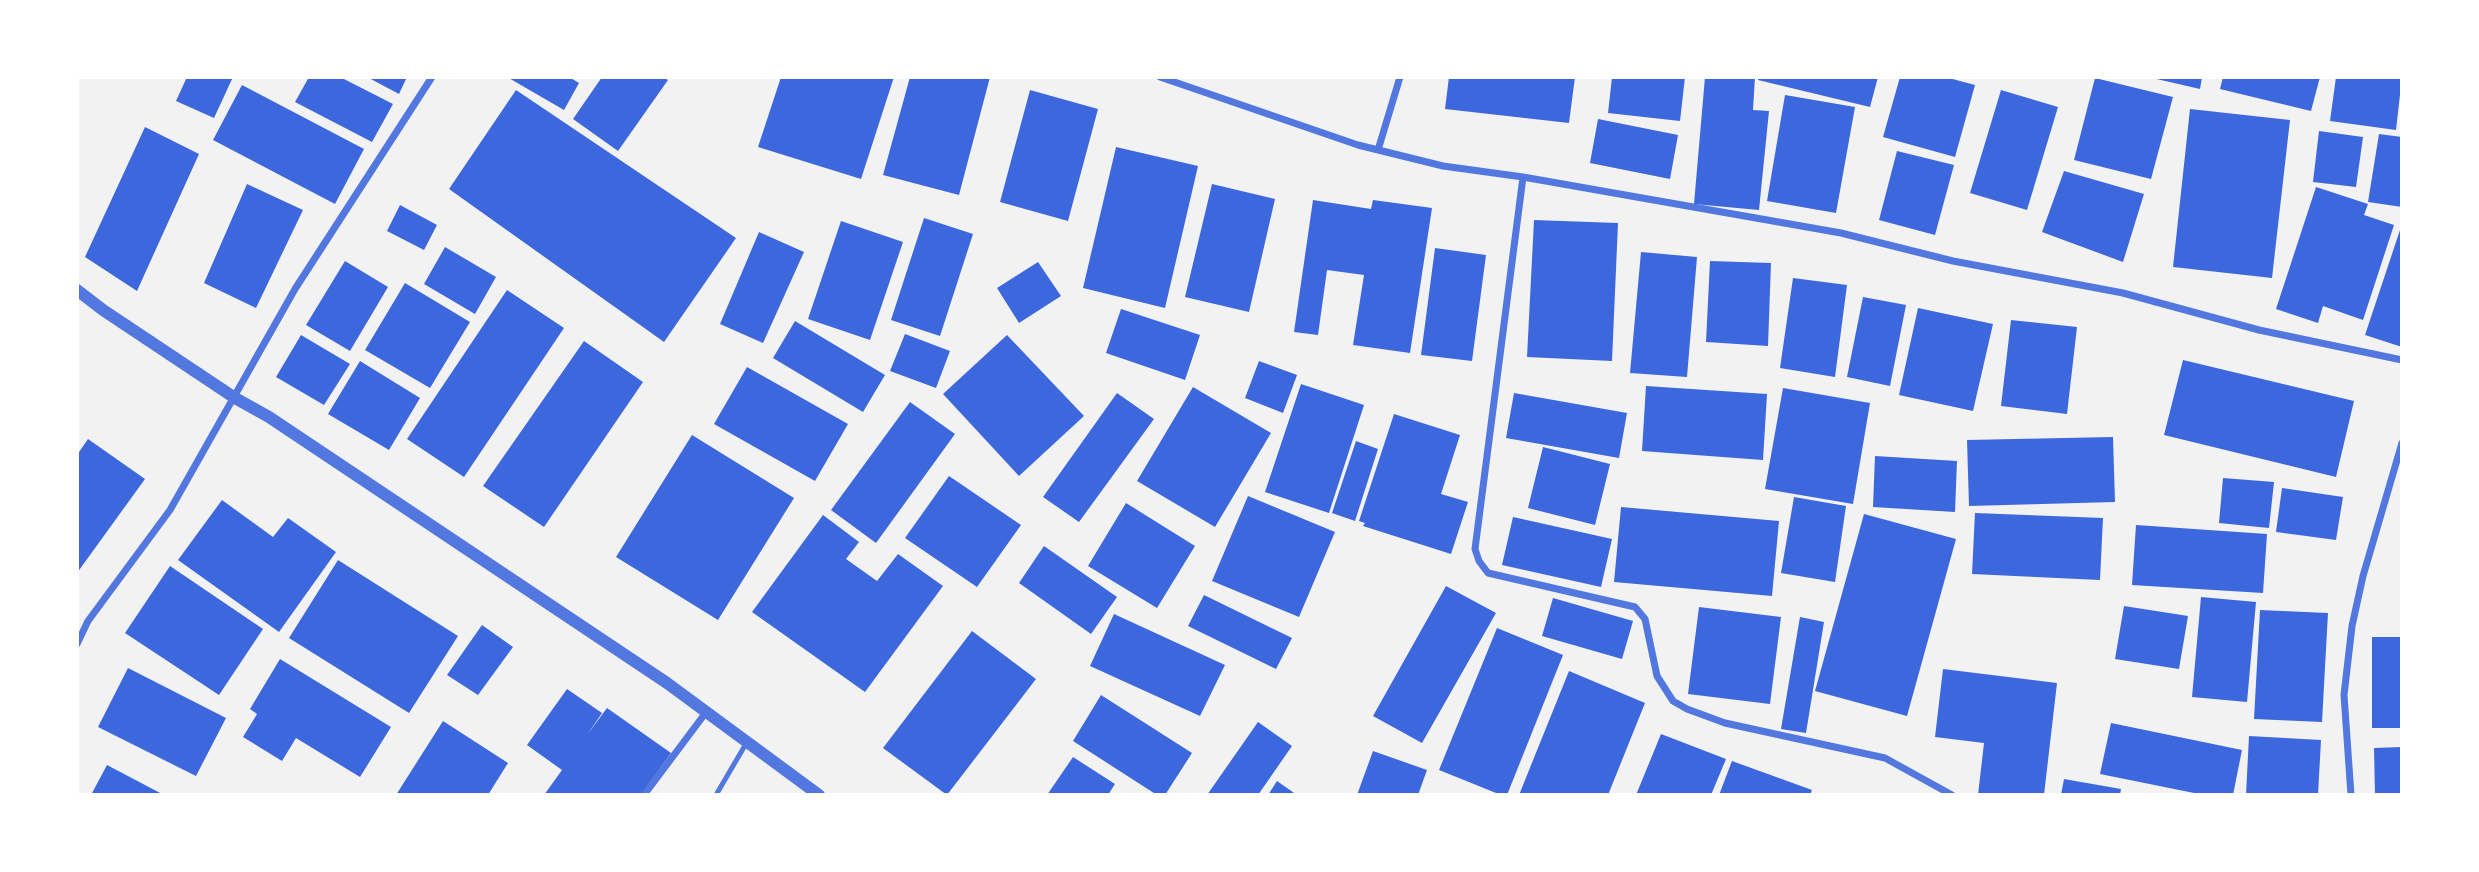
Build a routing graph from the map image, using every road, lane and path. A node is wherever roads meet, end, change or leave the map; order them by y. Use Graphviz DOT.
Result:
graph roads {
  1 [pos="432,77"];
  2 [pos="1160,77"];
  3 [pos="1400,77"];
  4 [pos="1378,150"];
  5 [pos="1523,177"];
  6 [pos="77,290"];
  7 [pos="2402,360"];
  8 [pos="236,398"];
  9 [pos="2402,443"];
  10 [pos="77,644"];
  11 [pos="707,711"];
  12 [pos="747,743"];
  13 [pos="644,795"];
  14 [pos="716,795"];
  15 [pos="819,795"];
  16 [pos="1952,795"];
  17 [pos="2351,795"];
  1 -- 8 [label="street"];
  2 -- 4 [label="street"];
  3 -- 4 [label="street"];
  4 -- 5 [label="street"];
  5 -- 7 [label="street"];
  5 -- 16 [label="street"];
  6 -- 8 [label="street"];
  8 -- 10 [label="street"];
  8 -- 11 [label="street"];
  9 -- 17 [label="street"];
  11 -- 12 [label="street"];
  11 -- 13 [label="street"];
  12 -- 14 [label="lane"];
  12 -- 15 [label="street"];
}
